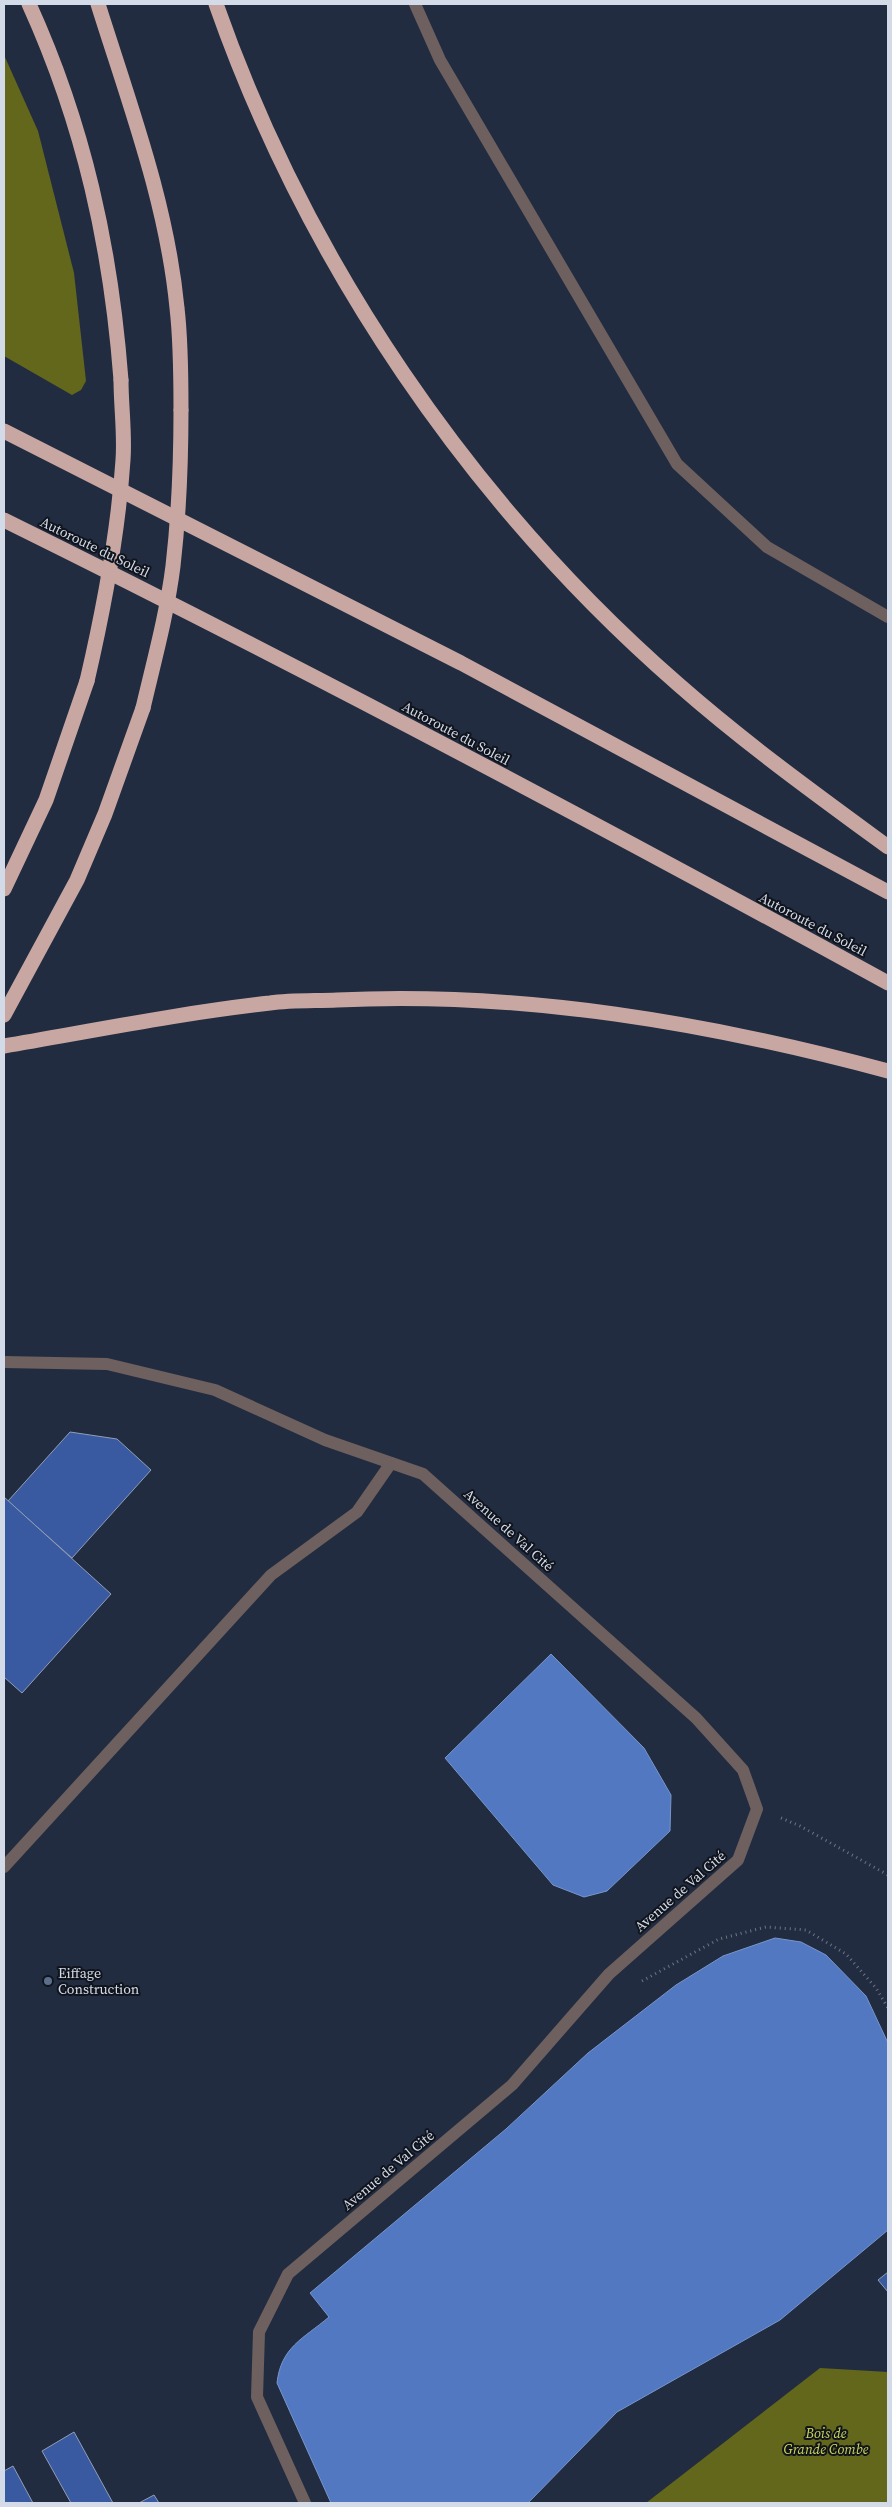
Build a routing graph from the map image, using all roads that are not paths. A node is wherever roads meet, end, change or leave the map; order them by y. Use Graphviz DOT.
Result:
graph roads {
  1 [pos="29,4"];
  2 [pos="98,4"];
  3 [pos="216,4"];
  4 [pos="415,4"];
  5 [pos="4,431"];
  6 [pos="4,520"];
  7 [pos="888,617"];
  8 [pos="888,847"];
  9 [pos="4,889"];
  10 [pos="888,892"];
  11 [pos="40,950"];
  12 [pos="888,983"];
  13 [pos="4,999"];
  14 [pos="4,1015"];
  15 [pos="4,1046"];
  16 [pos="888,1071"];
  17 [pos="4,1362"];
  18 [pos="391,1463"];
  19 [pos="4,1867"];
  20 [pos="305,2503"];
  1 -- 9 [label="highway, bridge"];
  2 -- 11 [label="highway, bridge"];
  3 -- 8 [label="highway"];
  4 -- 7 [label="street"];
  5 -- 10 [label="highway"];
  6 -- 12 [label="highway, Autoroute du Soleil"];
  11 -- 13 [label="highway"];
  11 -- 14 [label="highway"];
  15 -- 16 [label="highway"];
  17 -- 18 [label="street, Avenue de Val Cité"];
  18 -- 19 [label="street"];
  18 -- 20 [label="street, Avenue de Val Cité"];
}
